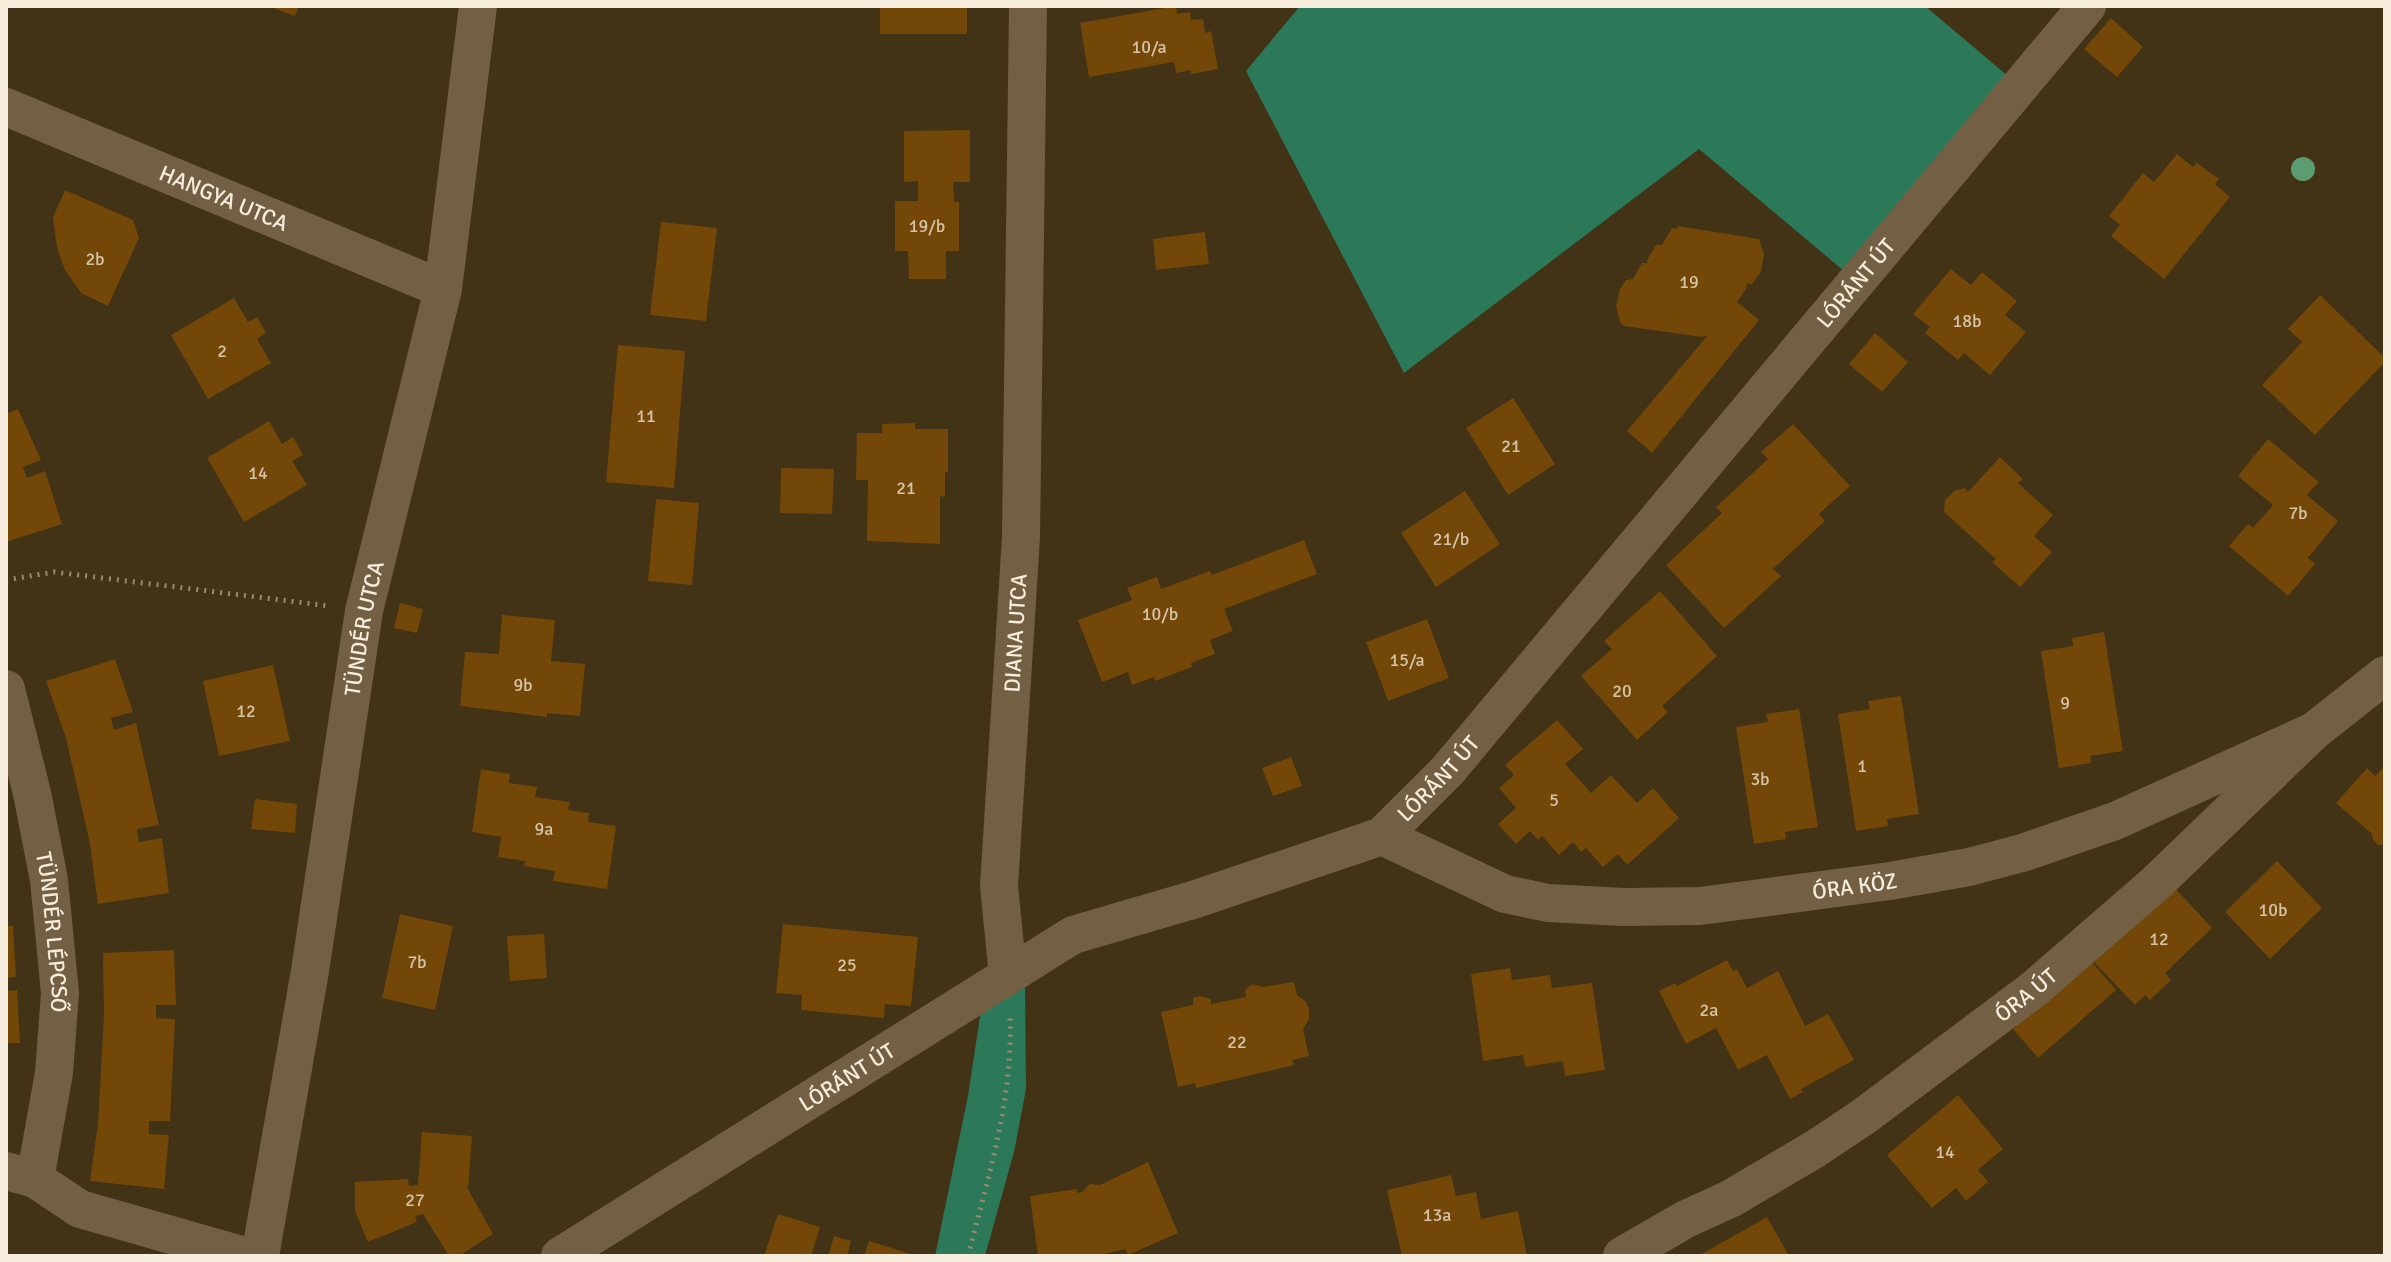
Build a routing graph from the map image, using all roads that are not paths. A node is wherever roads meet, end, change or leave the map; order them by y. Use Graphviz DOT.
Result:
graph roads {
  1 [pos="478,6"];
  2 [pos="1028,6"];
  3 [pos="2087,6"];
  4 [pos="6,107"];
  5 [pos="443,289"];
  6 [pos="2385,675"];
  7 [pos="6,689"];
  8 [pos="2314,731"];
  9 [pos="1382,836"];
  10 [pos="1008,976"];
  11 [pos="21,1175"];
  12 [pos="245,1256"];
  13 [pos="260,1256"];
  14 [pos="560,1256"];
  15 [pos="1622,1256"];
  1 -- 5 [label="street, TÜNDÉR UTCA"];
  2 -- 10 [label="street, DIANA UTCA"];
  3 -- 9 [label="street, LÓRÁNT ÚT"];
  4 -- 5 [label="street, HANGYA UTCA"];
  5 -- 13 [label="street, TÜNDÉR UTCA"];
  6 -- 8 [label="street, ÓRA ÚT"];
  7 -- 11 [label="street, TÜNDÉR LÉPCSŐ"];
  8 -- 9 [label="street, ÓRA KÖZ"];
  8 -- 15 [label="street, ÓRA ÚT"];
  9 -- 10 [label="street, LÓRÁNT ÚT"];
  10 -- 14 [label="street, LÓRÁNT ÚT"];
  11 -- 12 [label="street, TÜNDÉR LÉPCSŐ"];
}
